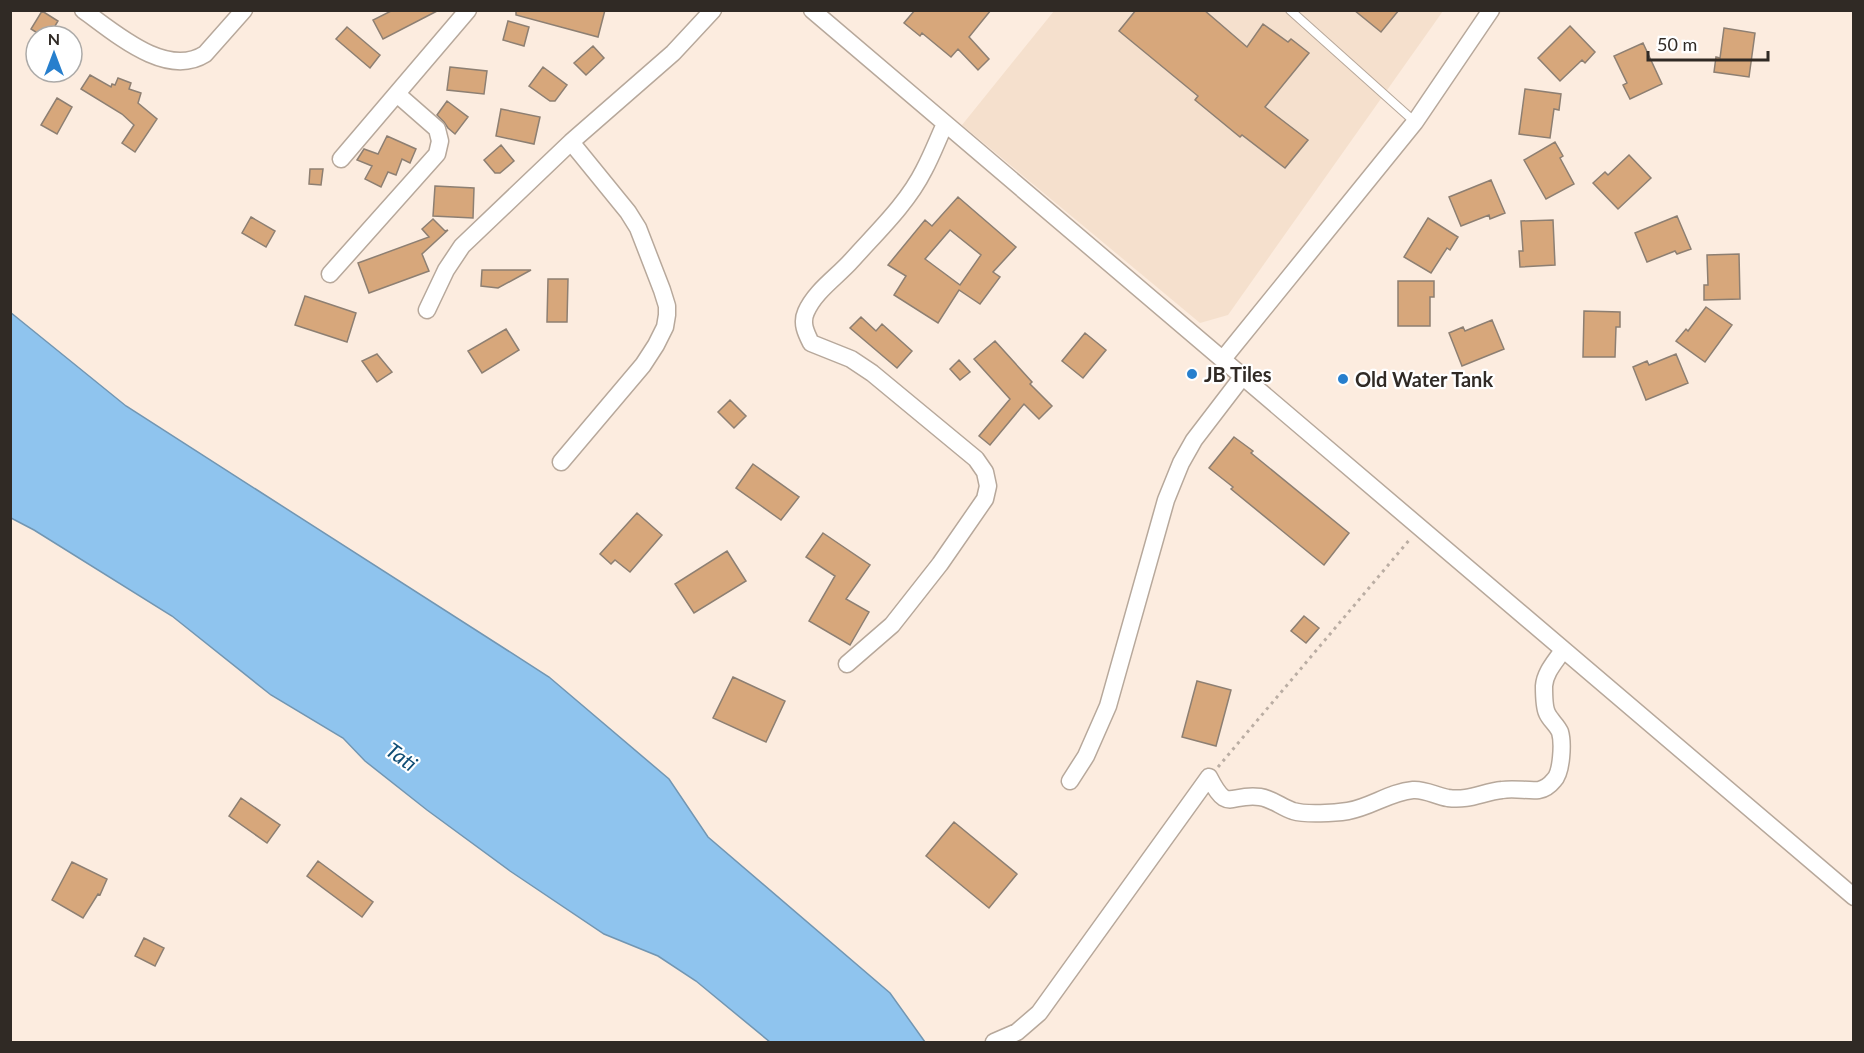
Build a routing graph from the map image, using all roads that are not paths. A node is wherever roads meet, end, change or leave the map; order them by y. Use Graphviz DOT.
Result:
graph roads {
  1 [pos="82,10"];
  2 [pos="244,10"];
  3 [pos="468,10"];
  4 [pos="712,10"];
  5 [pos="812,10"];
  6 [pos="1290,10"];
  7 [pos="1491,10"];
  8 [pos="397,94"];
  9 [pos="1415,122"];
  10 [pos="945,124"];
  11 [pos="571,142"];
  12 [pos="341,159"];
  13 [pos="330,274"];
  14 [pos="427,310"];
  15 [pos="1223,359"];
  16 [pos="1243,376"];
  17 [pos="561,462"];
  18 [pos="1563,650"];
  19 [pos="847,664"];
  20 [pos="1070,781"];
  21 [pos="1854,897"];
  22 [pos="994,1042"];
  1 -- 2 [label="street"];
  3 -- 8 [label="street"];
  4 -- 11 [label="street"];
  5 -- 10 [label="street"];
  6 -- 9 [label="lane"];
  7 -- 9 [label="street"];
  8 -- 12 [label="street"];
  8 -- 13 [label="street"];
  9 -- 15 [label="street"];
  10 -- 15 [label="street"];
  10 -- 19 [label="street"];
  11 -- 14 [label="street"];
  11 -- 17 [label="street"];
  15 -- 16 [label="street"];
  16 -- 18 [label="street"];
  16 -- 20 [label="street"];
  18 -- 21 [label="street"];
  18 -- 22 [label="street"];
}
